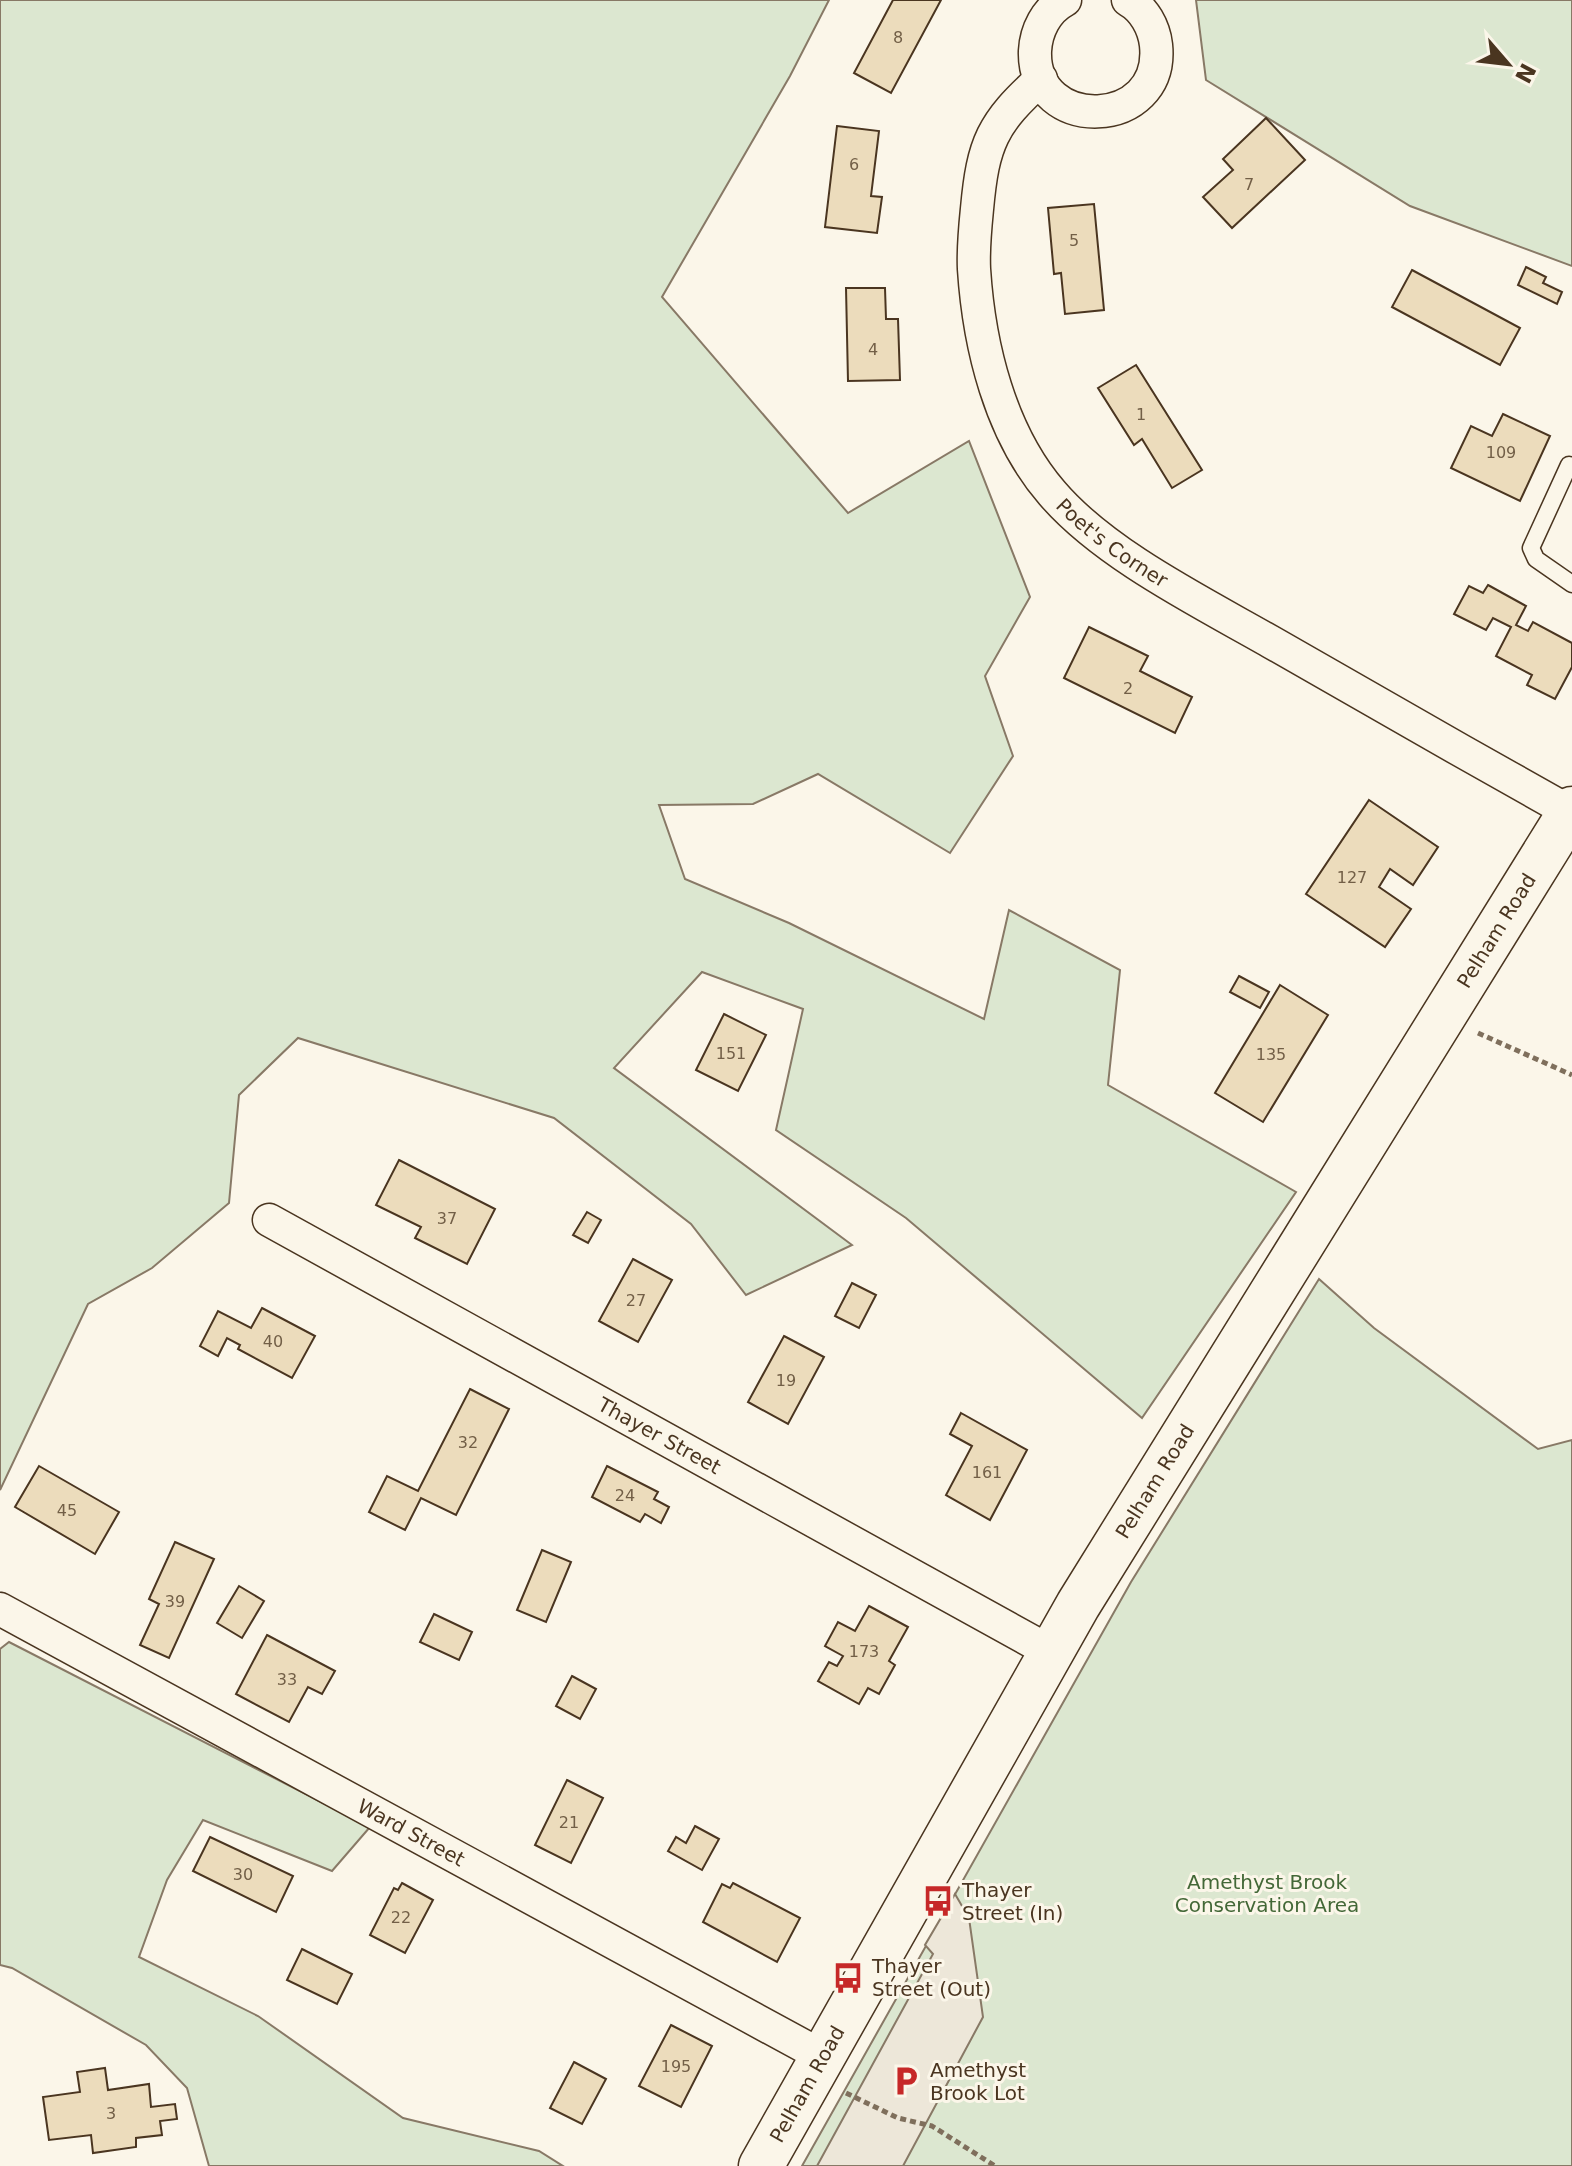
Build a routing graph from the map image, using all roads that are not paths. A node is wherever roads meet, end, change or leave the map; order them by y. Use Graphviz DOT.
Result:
graph roads {
  1 [pos="1065,0"];
  2 [pos="1141,4"];
  3 [pos="1041,79"];
  4 [pos="1569,465"];
  5 [pos="1572,584"];
  6 [pos="1571,810"];
  7 [pos="269,1220"];
  8 [pos="0,1609"];
  9 [pos="1051,1652"];
  10 [pos="822,2056"];
  11 [pos="761,2166"];
  1 -- 3 [label="street"];
  2 -- 3 [label="street"];
  3 -- 6 [label="street, Poet's Corner"];
  4 -- 5 [label="lane"];
  6 -- 9 [label="main road, Pelham Road"];
  7 -- 9 [label="street, Thayer Street"];
  8 -- 10 [label="street, Ward Street"];
  9 -- 10 [label="main road, Pelham Road"];
  10 -- 11 [label="main road, Pelham Road"];
}
